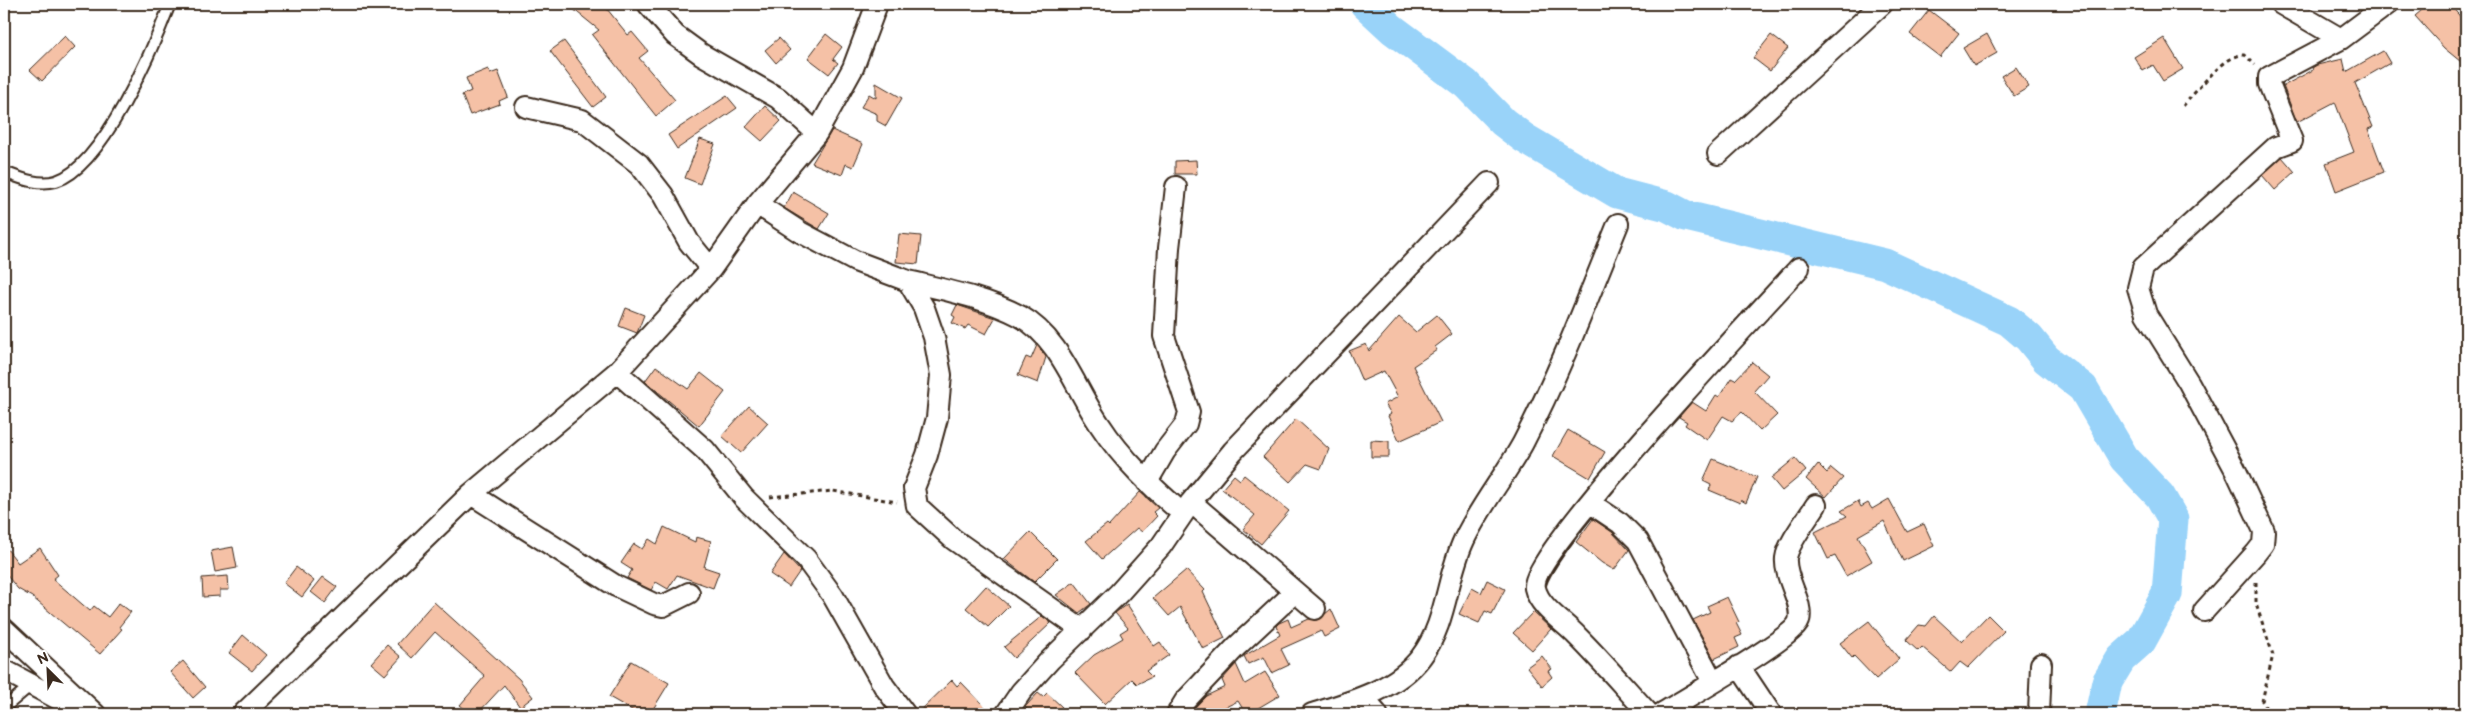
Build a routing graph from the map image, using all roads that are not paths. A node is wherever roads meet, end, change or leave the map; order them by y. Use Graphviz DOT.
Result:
graph roads {
  1 [pos="170,4"];
  2 [pos="648,4"];
  3 [pos="877,4"];
  4 [pos="1882,4"];
  5 [pos="2281,4"];
  6 [pos="2388,4"];
  7 [pos="2341,39"];
  8 [pos="526,107"];
  9 [pos="817,133"];
  10 [pos="1718,154"];
  11 [pos="4,172"];
  12 [pos="1489,183"];
  13 [pos="1176,187"];
  14 [pos="757,204"];
  15 [pos="1618,224"];
  16 [pos="1799,268"];
  17 [pos="711,269"];
  18 [pos="908,281"];
  19 [pos="617,372"];
  20 [pos="1147,482"];
  21 [pos="471,494"];
  22 [pos="1590,503"];
  23 [pos="1816,505"];
  24 [pos="1187,508"];
  25 [pos="1295,592"];
  26 [pos="689,593"];
  27 [pos="1315,609"];
  28 [pos="2204,611"];
  29 [pos="4,629"];
  30 [pos="1082,630"];
  31 [pos="2041,664"];
  32 [pos="1739,666"];
  33 [pos="4,670"];
  34 [pos="1713,682"];
  35 [pos="30,686"];
  36 [pos="1363,698"];
  37 [pos="4,708"];
  38 [pos="87,714"];
  39 [pos="95,714"];
  40 [pos="243,714"];
  41 [pos="905,714"];
  42 [pos="1006,714"];
  43 [pos="1177,714"];
  44 [pos="1312,714"];
  45 [pos="1377,714"];
  46 [pos="1649,714"];
  47 [pos="1661,714"];
  48 [pos="1771,714"];
  49 [pos="2039,714"];
  1 -- 11 [label="lane"];
  2 -- 9 [label="street"];
  3 -- 9 [label="street"];
  4 -- 10 [label="street"];
  5 -- 7 [label="street"];
  6 -- 7 [label="street"];
  7 -- 28 [label="street"];
  8 -- 17 [label="street"];
  9 -- 14 [label="street"];
  12 -- 24 [label="street"];
  13 -- 20 [label="street"];
  14 -- 17 [label="street"];
  14 -- 18 [label="street"];
  15 -- 36 [label="street"];
  16 -- 22 [label="street"];
  17 -- 19 [label="street"];
  18 -- 20 [label="street"];
  18 -- 30 [label="street"];
  19 -- 21 [label="street"];
  19 -- 41 [label="street"];
  20 -- 24 [label="street"];
  21 -- 26 [label="street"];
  21 -- 40 [label="street"];
  22 -- 34 [label="street"];
  22 -- 46 [label="street"];
  23 -- 32 [label="street"];
  24 -- 25 [label="street"];
  24 -- 30 [label="street"];
  25 -- 27 [label="street"];
  25 -- 43 [label="street"];
  29 -- 39 [label="street"];
  30 -- 42 [label="street"];
  31 -- 49 [label="street"];
  32 -- 34 [label="street"];
  32 -- 48 [label="street"];
  33 -- 35 [label="street"];
  34 -- 47 [label="street"];
  35 -- 37 [label="lane"];
  35 -- 38 [label="street"];
  36 -- 44 [label="street"];
  36 -- 45 [label="street"];
}
